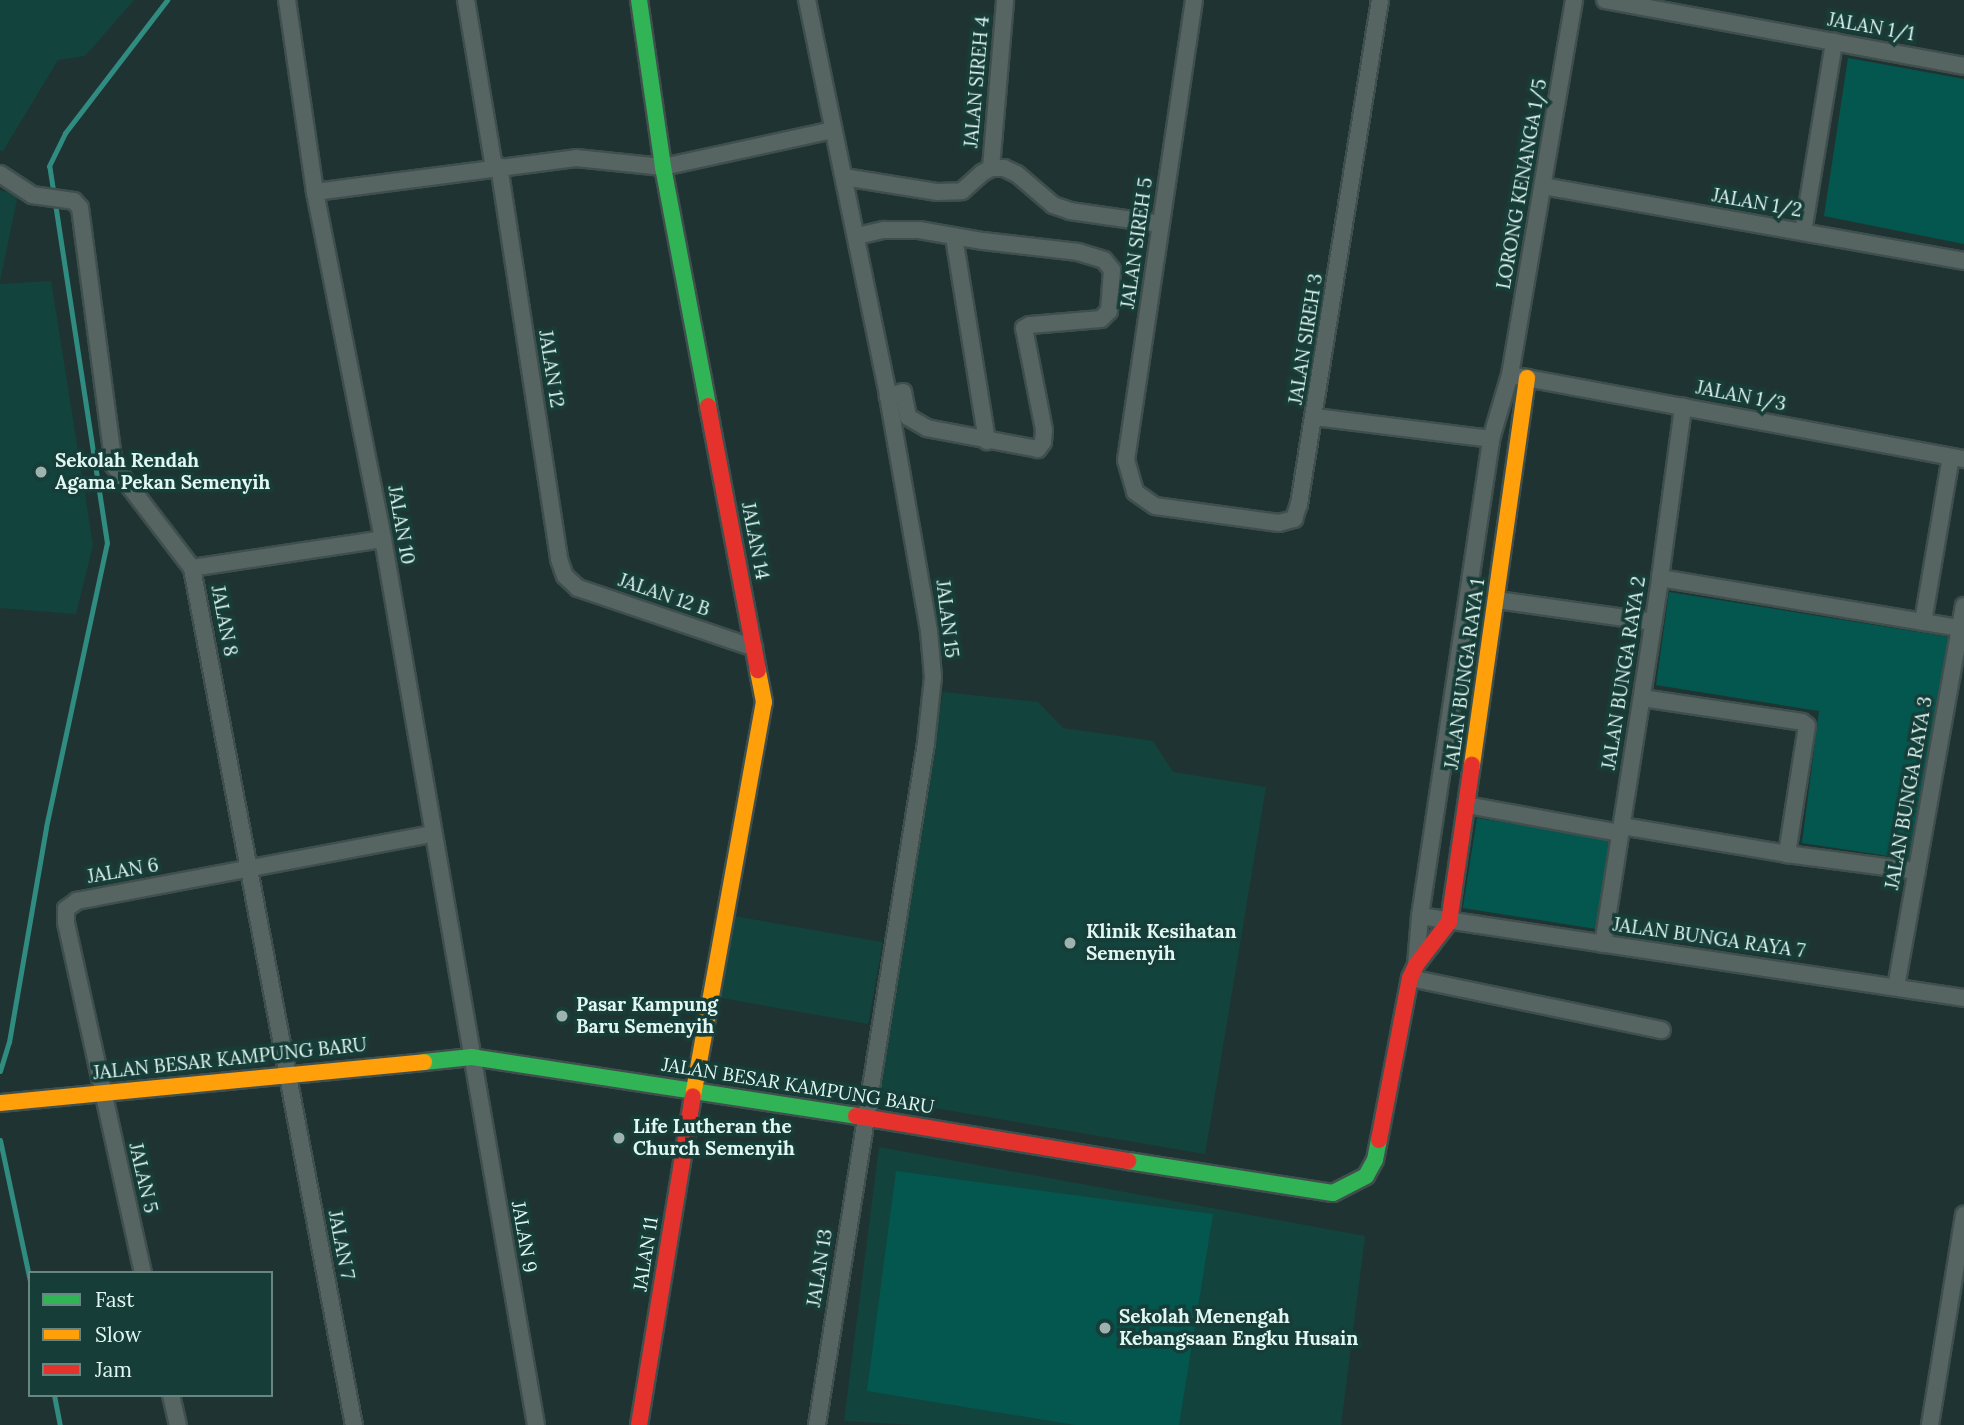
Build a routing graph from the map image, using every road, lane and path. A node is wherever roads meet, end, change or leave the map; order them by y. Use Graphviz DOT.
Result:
graph roads {
  1 [pos="287,0"];
  2 [pos="466,0"];
  3 [pos="639,0"];
  4 [pos="807,0"];
  5 [pos="1005,0"];
  6 [pos="1194,0"];
  7 [pos="1380,0"];
  8 [pos="1574,0"];
  9 [pos="1605,0"];
  10 [pos="1834,42"];
  11 [pos="1964,66"];
  12 [pos="832,130"];
  13 [pos="497,166"];
  14 [pos="663,167"];
  15 [pos="991,169"];
  16 [pos="0,173"];
  17 [pos="844,177"];
  18 [pos="1543,186"];
  19 [pos="315,192"];
  20 [pos="1160,225"];
  21 [pos="1803,232"];
  22 [pos="857,236"];
  23 [pos="954,236"];
  24 [pos="1964,261"];
  25 [pos="1510,375"];
  26 [pos="1527,378"];
  27 [pos="888,396"];
  28 [pos="1683,407"];
  29 [pos="1314,417"];
  30 [pos="1491,439"];
  31 [pos="987,441"];
  32 [pos="1958,458"];
  33 [pos="1135,492"];
  34 [pos="383,538"];
  35 [pos="192,568"];
  36 [pos="565,576"];
  37 [pos="1660,578"];
  38 [pos="1497,600"];
  39 [pos="1964,606"];
  40 [pos="1653,622"];
  41 [pos="1923,622"];
  42 [pos="1960,628"];
  43 [pos="754,648"];
  44 [pos="1643,698"];
  45 [pos="1467,805"];
  46 [pos="1621,830"];
  47 [pos="432,834"];
  48 [pos="1787,854"];
  49 [pos="251,869"];
  50 [pos="1917,871"];
  51 [pos="1420,916"];
  52 [pos="1449,922"];
  53 [pos="1603,944"];
  54 [pos="1413,972"];
  55 [pos="1896,987"];
  56 [pos="1964,998"];
  57 [pos="1662,1030"];
  58 [pos="472,1057"];
  59 [pos="286,1074"];
  60 [pos="694,1090"];
  61 [pos="102,1093"];
  62 [pos="5,1103"];
  63 [pos="864,1117"];
  64 [pos="1964,1215"];
  65 [pos="143,1271"];
  66 [pos="1958,1289"];
  67 [pos="171,1397"];
  68 [pos="178,1425"];
  69 [pos="354,1425"];
  70 [pos="536,1425"];
  71 [pos="639,1425"];
  72 [pos="817,1425"];
  73 [pos="1930,1425"];
  1 -- 19 [label="street, JALAN 10"];
  2 -- 13 [label="street, JALAN 12"];
  3 -- 14 [label="street, JALAN 14"];
  4 -- 12 [label="street, JALAN 15"];
  5 -- 15 [label="street, JALAN SIREH 4"];
  6 -- 20 [label="street, JALAN SIREH 5"];
  7 -- 29 [label="street, JALAN SIREH 3"];
  8 -- 18 [label="street, LORONG KENANGA 1/5"];
  9 -- 10 [label="street, JALAN 1/1"];
  10 -- 11 [label="street, JALAN 1/1"];
  10 -- 21 [label="street"];
  12 -- 14 [label="street"];
  12 -- 17 [label="street, JALAN 15"];
  13 -- 14 [label="street"];
  13 -- 19 [label="street"];
  13 -- 36 [label="street, JALAN 12"];
  14 -- 43 [label="street, JALAN 14"];
  15 -- 17 [label="street"];
  15 -- 20 [label="street"];
  16 -- 35 [label="street, JALAN 8"];
  17 -- 22 [label="street, JALAN 15"];
  18 -- 21 [label="street, JALAN 1/2"];
  18 -- 25 [label="street, LORONG KENANGA 1/5"];
  19 -- 34 [label="street, JALAN 10"];
  20 -- 33 [label="street, JALAN SIREH 5"];
  21 -- 24 [label="street, JALAN 1/2"];
  22 -- 23 [label="street"];
  22 -- 27 [label="street, JALAN 15"];
  23 -- 31 [label="street"];
  23 -- 31 [label="street"];
  25 -- 26 [label="street, JALAN 1/3"];
  25 -- 30 [label="street, LORONG KENANGA 1/5"];
  26 -- 28 [label="street, JALAN 1/3"];
  26 -- 38 [label="street, JALAN BUNGA RAYA 1"];
  27 -- 31 [label="street"];
  27 -- 63 [label="street, JALAN 15"];
  28 -- 32 [label="street, JALAN 1/3"];
  28 -- 37 [label="street, JALAN BUNGA RAYA 2"];
  29 -- 30 [label="street"];
  29 -- 33 [label="street, JALAN SIREH 3"];
  30 -- 51 [label="street, LORONG KENANGA 1/5"];
  32 -- 41 [label="street"];
  34 -- 35 [label="street"];
  34 -- 47 [label="street, JALAN 10"];
  35 -- 49 [label="street, JALAN 8"];
  36 -- 43 [label="street, JALAN 12 B"];
  37 -- 40 [label="street, JALAN BUNGA RAYA 2"];
  37 -- 41 [label="street"];
  38 -- 40 [label="street"];
  38 -- 45 [label="street, JALAN BUNGA RAYA 1"];
  39 -- 42 [label="street, JALAN BUNGA RAYA 3"];
  40 -- 44 [label="street, JALAN BUNGA RAYA 2"];
  41 -- 42 [label="street"];
  42 -- 50 [label="street, JALAN BUNGA RAYA 3"];
  43 -- 60 [label="street, JALAN 14"];
  44 -- 46 [label="street, JALAN BUNGA RAYA 2"];
  44 -- 48 [label="street"];
  45 -- 46 [label="street"];
  45 -- 52 [label="street, JALAN BUNGA RAYA 1"];
  46 -- 48 [label="street"];
  46 -- 53 [label="street, JALAN BUNGA RAYA 2"];
  47 -- 49 [label="street"];
  47 -- 58 [label="street, JALAN 10"];
  48 -- 50 [label="street"];
  49 -- 59 [label="street, JALAN 8"];
  49 -- 61 [label="street, JALAN 6"];
  50 -- 55 [label="street, JALAN BUNGA RAYA 3"];
  51 -- 52 [label="street, JALAN BUNGA RAYA 7"];
  51 -- 54 [label="street, LORONG KENANGA 1/5"];
  52 -- 53 [label="street, JALAN BUNGA RAYA 7"];
  52 -- 54 [label="street, JALAN BUNGA RAYA 1"];
  53 -- 55 [label="street, JALAN BUNGA RAYA 7"];
  54 -- 57 [label="street"];
  54 -- 63 [label="street, JALAN BESAR KAMPUNG BARU"];
  55 -- 56 [label="street, JALAN BUNGA RAYA 7"];
  58 -- 59 [label="street, JALAN BESAR KAMPUNG BARU"];
  58 -- 60 [label="street, JALAN BESAR KAMPUNG BARU"];
  58 -- 70 [label="street, JALAN 9"];
  59 -- 61 [label="street, JALAN BESAR KAMPUNG BARU"];
  59 -- 69 [label="street, JALAN 7"];
  60 -- 63 [label="street, JALAN BESAR KAMPUNG BARU"];
  60 -- 71 [label="street, JALAN 11"];
  61 -- 62 [label="street, JALAN BESAR KAMPUNG BARU"];
  61 -- 65 [label="street, JALAN 5"];
  63 -- 72 [label="street, JALAN 13"];
  64 -- 66 [label="street"];
  66 -- 73 [label="street"];
  67 -- 68 [label="street"];
}
